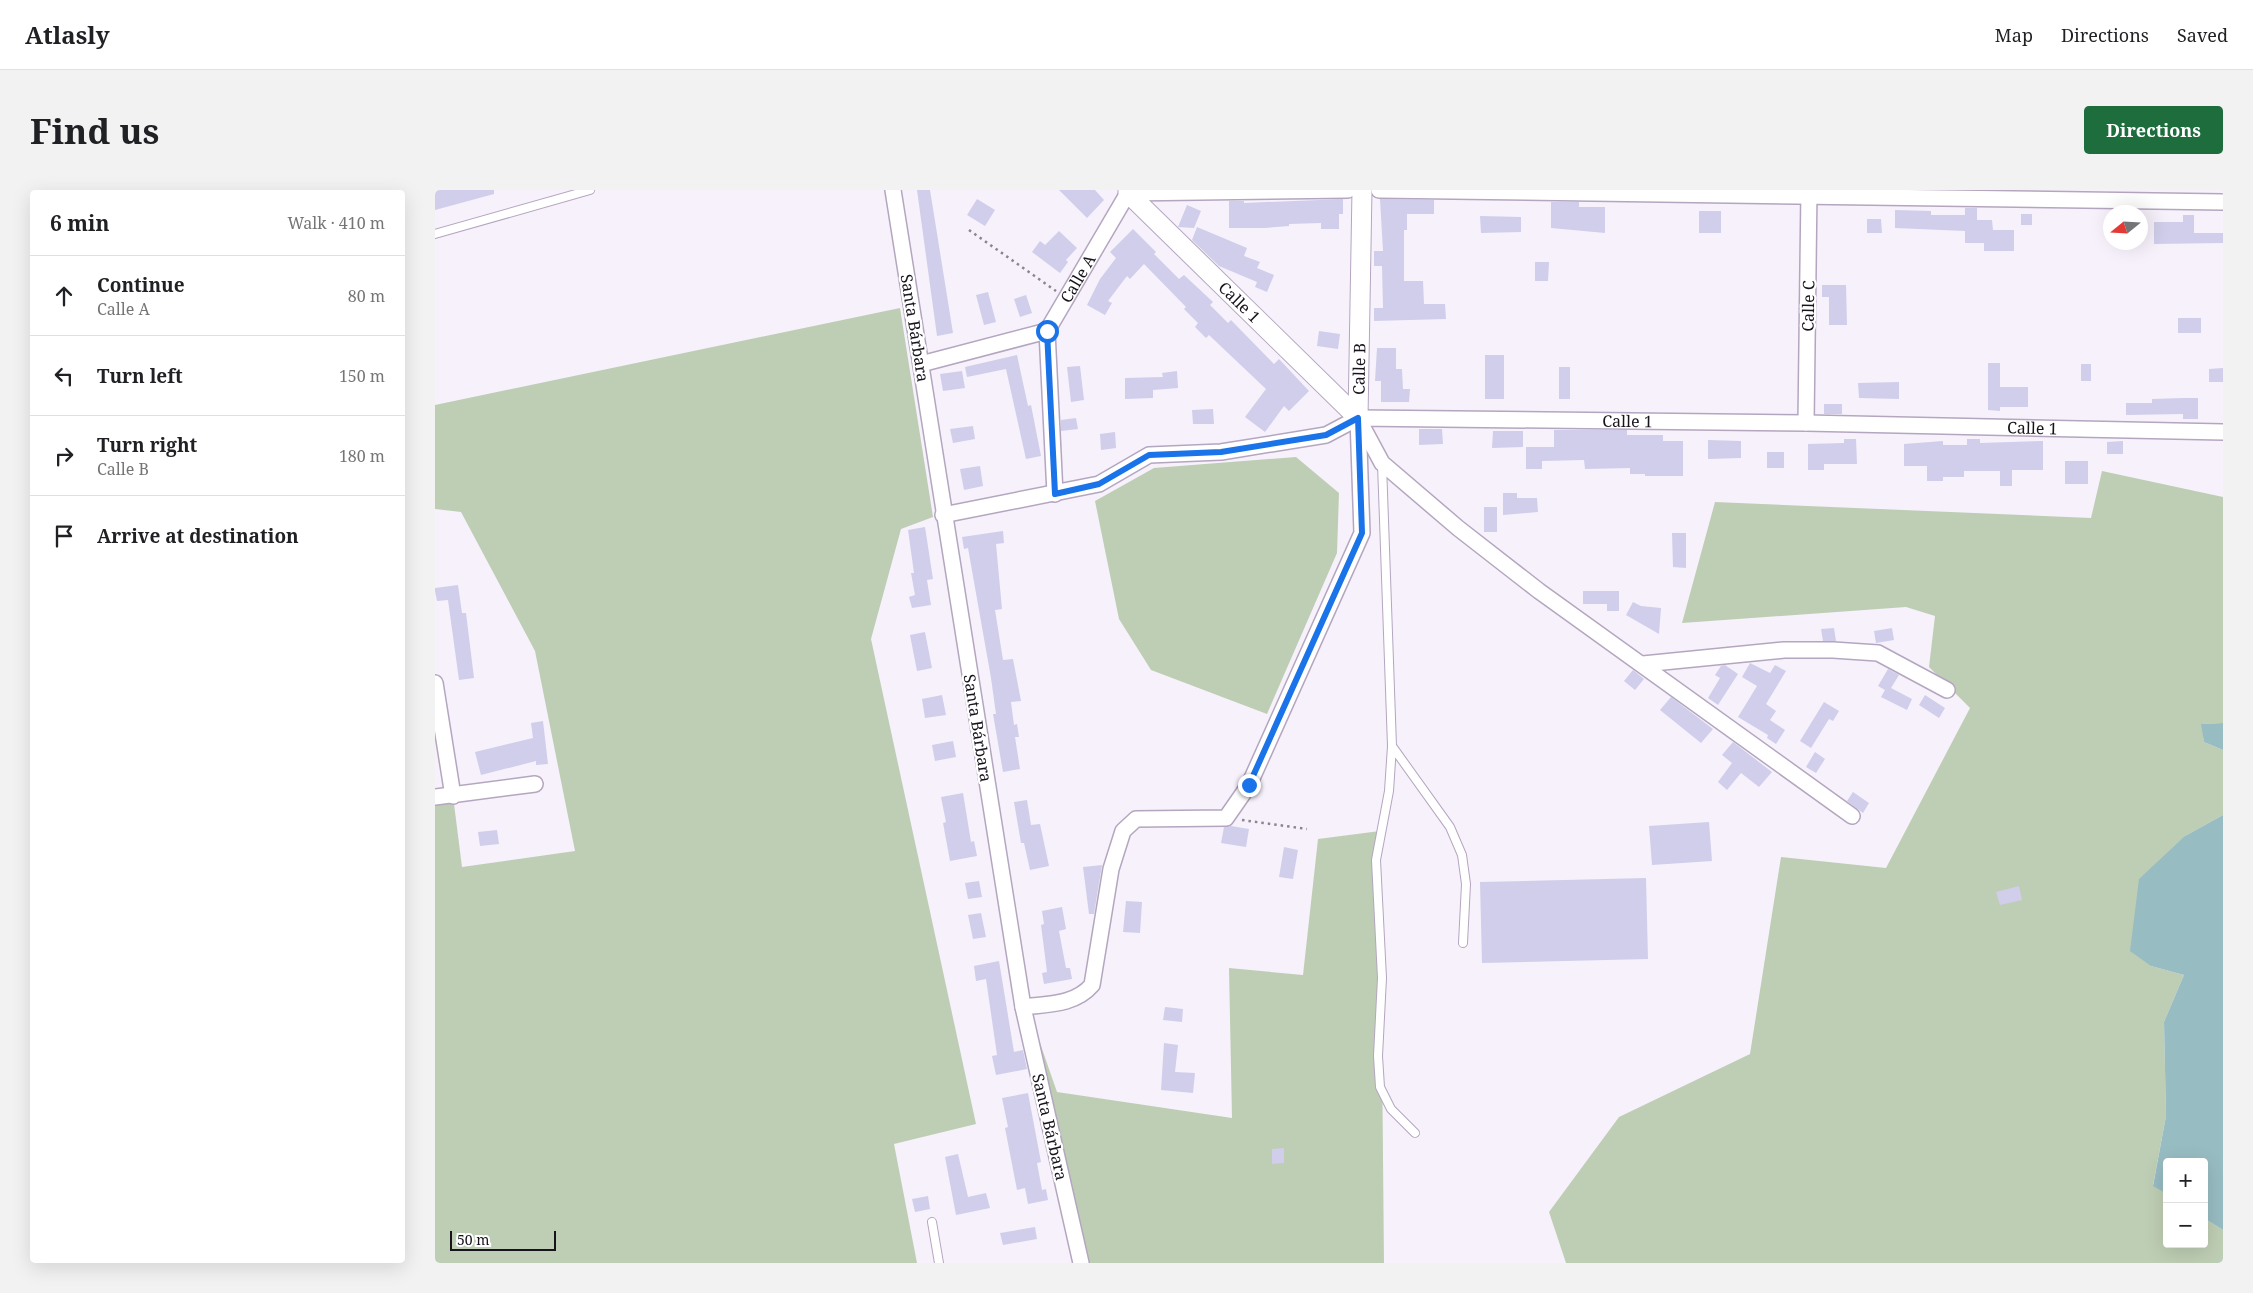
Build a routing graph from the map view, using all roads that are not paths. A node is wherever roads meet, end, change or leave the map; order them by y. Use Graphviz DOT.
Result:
graph roads {
  1 [pos="590,190"];
  2 [pos="893,190"];
  3 [pos="1348,190"];
  4 [pos="1362,190"];
  5 [pos="1379,190"];
  6 [pos="1127,191"];
  7 [pos="1809,192"];
  8 [pos="2223,202"];
  9 [pos="435,234"];
  10 [pos="1047,331"];
  11 [pos="921,364"];
  12 [pos="1358,418"];
  13 [pos="1806,423"];
  14 [pos="2223,432"];
  15 [pos="1382,463"];
  16 [pos="1055,494"];
  17 [pos="943,515"];
  18 [pos="1643,664"];
  19 [pos="435,683"];
  20 [pos="1947,690"];
  21 [pos="1392,746"];
  22 [pos="535,784"];
  23 [pos="453,796"];
  24 [pos="435,797"];
  25 [pos="1852,816"];
  26 [pos="1463,943"];
  27 [pos="1023,1006"];
  28 [pos="1415,1132"];
  29 [pos="932,1222"];
  30 [pos="939,1263"];
  31 [pos="1081,1263"];
  1 -- 9 [label="lane"];
  2 -- 11 [label="street, Santa Bárbara"];
  3 -- 6 [label="street"];
  4 -- 12 [label="street, Calle B"];
  5 -- 7 [label="street"];
  6 -- 10 [label="street, Calle A"];
  6 -- 12 [label="street, Calle 1"];
  7 -- 8 [label="street"];
  7 -- 13 [label="street, Calle C"];
  10 -- 11 [label="street"];
  10 -- 16 [label="street"];
  11 -- 17 [label="street, Santa Bárbara"];
  12 -- 13 [label="street, Calle 1"];
  12 -- 15 [label="street"];
  12 -- 16 [label="street"];
  12 -- 27 [label="street, Calle B"];
  13 -- 14 [label="street, Calle 1"];
  15 -- 18 [label="street"];
  15 -- 21 [label="lane"];
  16 -- 17 [label="street"];
  17 -- 27 [label="street, Santa Bárbara"];
  18 -- 20 [label="street"];
  18 -- 25 [label="street"];
  19 -- 23 [label="street"];
  21 -- 26 [label="lane"];
  21 -- 28 [label="lane"];
  22 -- 23 [label="street"];
  23 -- 24 [label="street"];
  27 -- 31 [label="street, Santa Bárbara"];
  29 -- 30 [label="lane"];
}
